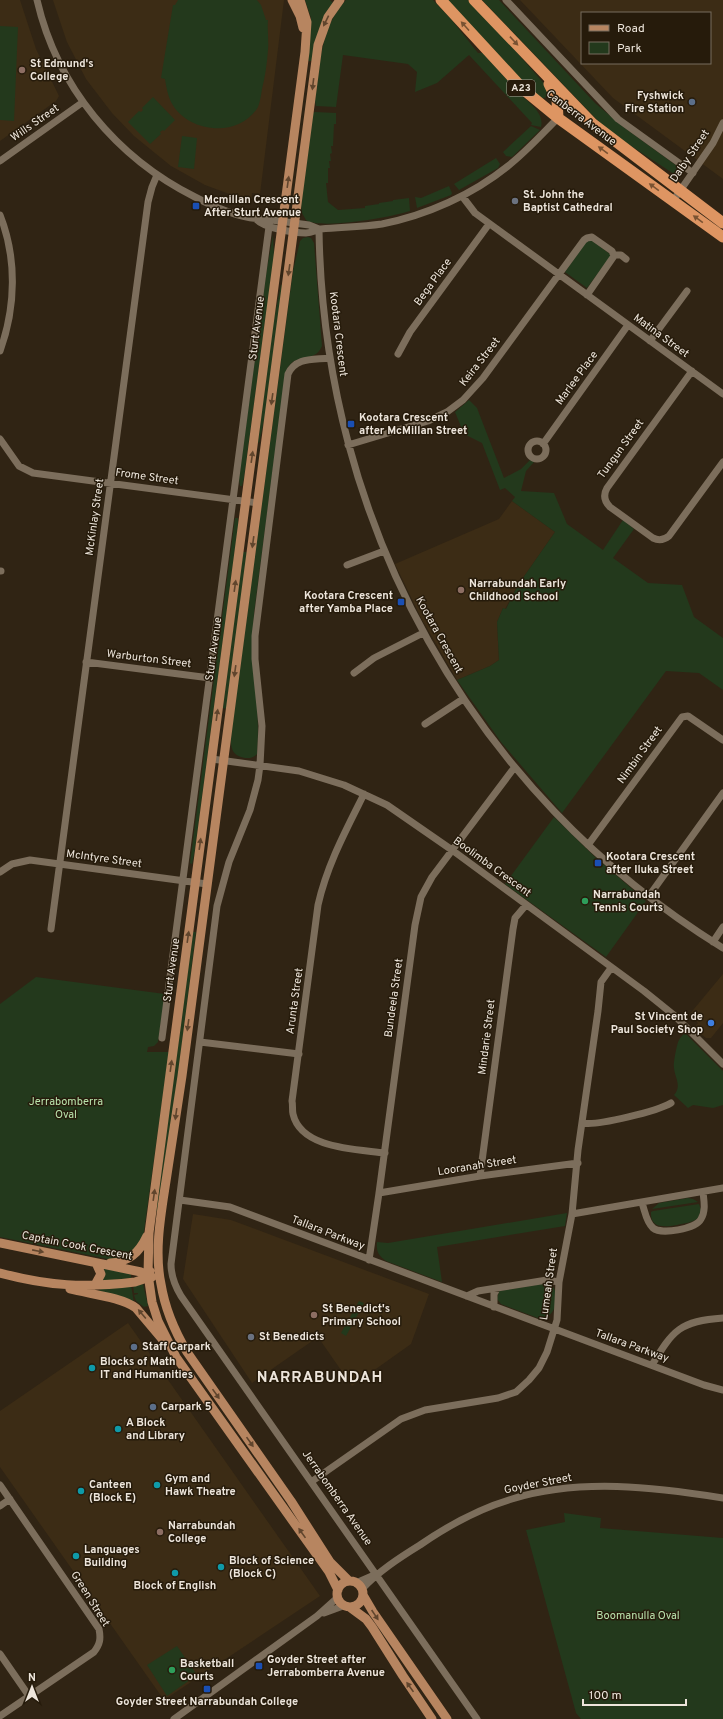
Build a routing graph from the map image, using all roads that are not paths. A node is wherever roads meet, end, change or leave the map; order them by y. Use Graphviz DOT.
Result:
graph roads {
  1 [pos="37,0"];
  2 [pos="292,0"];
  3 [pos="300,0"];
  4 [pos="340,0"];
  5 [pos="441,0"];
  6 [pos="475,0"];
  7 [pos="506,0"];
  8 [pos="306,47"];
  9 [pos="542,71"];
  10 [pos="552,89"];
  11 [pos="83,102"];
  12 [pos="539,102"];
  13 [pos="558,118"];
  14 [pos="723,123"];
  15 [pos="593,124"];
  16 [pos="0,161"];
  17 [pos="693,173"];
  18 [pos="157,175"];
  19 [pos="680,191"];
  20 [pos="462,196"];
  21 [pos="673,201"];
  22 [pos="0,215"];
  23 [pos="270,223"];
  24 [pos="723,223"];
  25 [pos="489,224"];
  26 [pos="282,225"];
  27 [pos="294,227"];
  28 [pos="319,229"];
  29 [pos="723,237"];
  30 [pos="614,254"];
  31 [pos="626,259"];
  32 [pos="559,275"];
  33 [pos="687,291"];
  34 [pos="587,295"];
  35 [pos="628,325"];
  36 [pos="650,341"];
  37 [pos="0,351"];
  38 [pos="398,354"];
  39 [pos="329,358"];
  40 [pos="692,371"];
  41 [pos="723,394"];
  42 [pos="0,439"];
  43 [pos="542,444"];
  44 [pos="348,445"];
  45 [pos="723,462"];
  46 [pos="111,484"];
  47 [pos="233,500"];
  48 [pos="246,501"];
  49 [pos="258,503"];
  50 [pos="384,551"];
  51 [pos="347,565"];
  52 [pos="423,633"];
  53 [pos="86,662"];
  54 [pos="354,673"];
  55 [pos="210,678"];
  56 [pos="463,699"];
  57 [pos="425,724"];
  58 [pos="723,740"];
  59 [pos="212,759"];
  60 [pos="223,760"];
  61 [pos="260,765"];
  62 [pos="514,768"];
  63 [pos="723,793"];
  64 [pos="364,794"];
  65 [pos="588,845"];
  66 [pos="452,850"];
  67 [pos="60,864"];
  68 [pos="0,872"];
  69 [pos="183,881"];
  70 [pos="195,882"];
  71 [pos="207,884"];
  72 [pos="649,896"];
  73 [pos="526,905"];
  74 [pos="723,927"];
  75 [pos="51,929"];
  76 [pos="713,942"];
  77 [pos="723,948"];
  78 [pos="611,968"];
  79 [pos="162,1038"];
  80 [pos="200,1042"];
  81 [pos="299,1054"];
  82 [pos="723,1064"];
  83 [pos="671,1103"];
  84 [pos="583,1123"];
  85 [pos="385,1153"];
  86 [pos="578,1163"];
  87 [pos="480,1176"];
  88 [pos="723,1188"];
  89 [pos="165,1192"];
  90 [pos="703,1192"];
  91 [pos="379,1193"];
  92 [pos="180,1200"];
  93 [pos="642,1203"];
  94 [pos="572,1214"];
  95 [pos="149,1233"];
  96 [pos="0,1243"];
  97 [pos="369,1260"];
  98 [pos="96,1263"];
  99 [pos="0,1273"];
  100 [pos="148,1274"];
  101 [pos="34,1281"];
  102 [pos="559,1282"];
  103 [pos="160,1284"];
  104 [pos="95,1285"];
  105 [pos="497,1289"];
  106 [pos="467,1296"];
  107 [pos="494,1307"];
  108 [pos="723,1318"];
  109 [pos="554,1329"];
  110 [pos="175,1355"];
  111 [pos="652,1365"];
  112 [pos="723,1390"];
  113 [pos="227,1410"];
  114 [pos="224,1423"];
  115 [pos="311,1482"];
  116 [pos="0,1485"];
  117 [pos="723,1498"];
  118 [pos="10,1499"];
  119 [pos="0,1506"];
  120 [pos="376,1574"];
  121 [pos="357,1587"];
  122 [pos="342,1600"];
  123 [pos="0,1654"];
  124 [pos="29,1696"];
  125 [pos="439,1708"];
  126 [pos="0,1716"];
  127 [pos="431,1717"];
  128 [pos="174,1719"];
  129 [pos="447,1719"];
  130 [pos="477,1719"];
  1 -- 11 [label="street"];
  2 -- 8 [label="main road"];
  3 -- 8 [label="main road, Sturt Avenue"];
  4 -- 27 [label="main road, one-way"];
  12 -- 5 [label="highway, Canberra Avenue / A23, one-way"];
  6 -- 9 [label="highway, Canberra Avenue / A23, one-way"];
  7 -- 17 [label="street, Canberra Avenue"];
  26 -- 8 [label="main road, Sturt Avenue, one-way"];
  9 -- 10 [label="highway"];
  9 -- 15 [label="highway, Canberra Avenue / A23"];
  10 -- 12 [label="highway"];
  10 -- 13 [label="highway"];
  11 -- 16 [label="street, Wills Street"];
  11 -- 18 [label="street"];
  12 -- 13 [label="highway, Canberra Avenue / A23"];
  13 -- 15 [label="highway"];
  13 -- 20 [label="street"];
  21 -- 13 [label="highway, Canberra Avenue / A23, one-way"];
  14 -- 17 [label="street, Dalby Street"];
  15 -- 19 [label="highway, Canberra Avenue / A23"];
  17 -- 19 [label="street, Dalby Street"];
  18 -- 23 [label="street"];
  18 -- 46 [label="street, McKinlay Street"];
  19 -- 21 [label="street, Dalby Street"];
  19 -- 24 [label="highway, Canberra Avenue / A23"];
  20 -- 25 [label="street, Matina Street"];
  20 -- 28 [label="street"];
  29 -- 21 [label="highway, Canberra Avenue / A23, one-way"];
  22 -- 37 [label="street"];
  23 -- 26 [label="street"];
  23 -- 47 [label="street, Sturt Avenue"];
  25 -- 32 [label="street, Matina Street"];
  25 -- 38 [label="street, Bega Place"];
  26 -- 27 [label="street"];
  48 -- 26 [label="main road, Sturt Avenue, one-way"];
  27 -- 28 [label="street"];
  27 -- 49 [label="main road, one-way"];
  28 -- 39 [label="street, Kootara Crescent"];
  30 -- 31 [label="street"];
  30 -- 32 [label="street"];
  30 -- 34 [label="street"];
  32 -- 34 [label="street, Matina Street"];
  32 -- 44 [label="street, Keira Street"];
  33 -- 36 [label="street"];
  34 -- 35 [label="street, Matina Street"];
  35 -- 36 [label="street, Matina Street"];
  35 -- 43 [label="street, Marlee Place"];
  36 -- 40 [label="street, Matina Street"];
  39 -- 44 [label="street, Kootara Crescent"];
  39 -- 61 [label="street"];
  40 -- 41 [label="street, Matina Street"];
  40 -- 45 [label="street, Tungun Street"];
  42 -- 46 [label="street, Frome Street"];
  44 -- 50 [label="street, Kootara Crescent"];
  46 -- 47 [label="street, Frome Street"];
  46 -- 53 [label="street, McKinlay Street"];
  47 -- 48 [label="street, Frome Street"];
  47 -- 55 [label="street, Sturt Avenue"];
  48 -- 49 [label="street, Frome Street"];
  59 -- 48 [label="main road, Sturt Avenue, one-way"];
  49 -- 60 [label="main road, one-way"];
  50 -- 51 [label="street"];
  50 -- 52 [label="street, Kootara Crescent"];
  52 -- 54 [label="street"];
  52 -- 56 [label="street, Kootara Crescent"];
  53 -- 55 [label="street, Warburton Street"];
  53 -- 67 [label="street, McKinlay Street"];
  55 -- 69 [label="street, Sturt Avenue"];
  56 -- 57 [label="street"];
  56 -- 62 [label="street, Kootara Crescent"];
  58 -- 65 [label="street, Nimbin Street"];
  59 -- 60 [label="street, Boolimba Crescent"];
  70 -- 59 [label="main road, Sturt Avenue, one-way"];
  60 -- 61 [label="street, Boolimba Crescent"];
  60 -- 71 [label="main road"];
  61 -- 64 [label="street, Boolimba Crescent"];
  61 -- 80 [label="street"];
  62 -- 65 [label="street, Kootara Crescent"];
  62 -- 66 [label="street, Bundeela Street"];
  63 -- 72 [label="street"];
  64 -- 66 [label="street, Boolimba Crescent"];
  64 -- 81 [label="street, Arunta Street"];
  65 -- 72 [label="street, Kootara Crescent"];
  66 -- 73 [label="street, Boolimba Crescent"];
  66 -- 85 [label="street, Bundeela Street"];
  67 -- 68 [label="street, McIntyre Street"];
  67 -- 69 [label="street, McIntyre Street"];
  67 -- 75 [label="street, McKinlay Street"];
  69 -- 70 [label="street, McIntyre Street"];
  69 -- 79 [label="street, Sturt Avenue"];
  70 -- 71 [label="street, McIntyre Street"];
  95 -- 70 [label="main road, Sturt Avenue, one-way"];
  71 -- 89 [label="main road, one-way"];
  72 -- 76 [label="street, Kootara Crescent"];
  73 -- 78 [label="street, Boolimba Crescent"];
  73 -- 87 [label="street, Mindarie Street"];
  74 -- 76 [label="street"];
  76 -- 77 [label="street, Kootara Crescent"];
  78 -- 82 [label="street, Boolimba Crescent"];
  78 -- 84 [label="street, Lumeah Street"];
  80 -- 81 [label="street"];
  80 -- 92 [label="street"];
  81 -- 85 [label="street, Arunta Street"];
  83 -- 84 [label="street"];
  84 -- 86 [label="street, Lumeah Street"];
  85 -- 91 [label="street, Bundeela Street"];
  86 -- 87 [label="street, Looranah Street"];
  86 -- 94 [label="street, Lumeah Street"];
  87 -- 91 [label="street, Looranah Street"];
  88 -- 90 [label="street"];
  89 -- 100 [label="main road"];
  89 -- 103 [label="main road"];
  90 -- 93 [label="street"];
  90 -- 93 [label="street"];
  91 -- 97 [label="street, Bundeela Street"];
  92 -- 97 [label="street, Tallara Parkway"];
  92 -- 115 [label="street, Jerrabomberra Avenue"];
  93 -- 94 [label="street"];
  94 -- 102 [label="street, Lumeah Street"];
  95 -- 98 [label="main road"];
  95 -- 100 [label="main road, Sturt Avenue"];
  96 -- 98 [label="main road, Captain Cook Crescent, one-way"];
  97 -- 106 [label="street, Tallara Parkway"];
  98 -- 100 [label="main road, Captain Cook Crescent"];
  98 -- 104 [label="main road"];
  99 -- 101 [label="main road"];
  100 -- 103 [label="main road, Captain Cook Crescent"];
  100 -- 104 [label="main road"];
  100 -- 110 [label="main road, Sturt Avenue"];
  101 -- 104 [label="main road"];
  110 -- 101 [label="main road, one-way"];
  102 -- 105 [label="street"];
  102 -- 109 [label="street, Lumeah Street"];
  103 -- 113 [label="main road, one-way"];
  105 -- 106 [label="street"];
  105 -- 107 [label="street"];
  106 -- 107 [label="street, Tallara Parkway"];
  107 -- 109 [label="street, Tallara Parkway"];
  108 -- 111 [label="street"];
  109 -- 111 [label="street, Tallara Parkway"];
  109 -- 115 [label="street, Lumeah Street"];
  110 -- 114 [label="main road"];
  111 -- 112 [label="street, Tallara Parkway"];
  113 -- 114 [label="main road"];
  113 -- 121 [label="main road, one-way"];
  122 -- 114 [label="main road, one-way"];
  115 -- 120 [label="street, Jerrabomberra Avenue"];
  116 -- 118 [label="street, Green Street"];
  117 -- 120 [label="street, Goyder Street"];
  118 -- 119 [label="street"];
  118 -- 124 [label="street, Green Street"];
  120 -- 121 [label="street, Goyder Street"];
  120 -- 130 [label="street, Jerrabomberra Avenue"];
  121 -- 122 [label="main road"];
  121 -- 122 [label="main road"];
  121 -- 125 [label="main road, one-way"];
  127 -- 122 [label="main road, one-way"];
  122 -- 128 [label="street"];
  123 -- 124 [label="street"];
  124 -- 126 [label="street, Green Street"];
  125 -- 127 [label="main road"];
  125 -- 129 [label="main road"];
}
